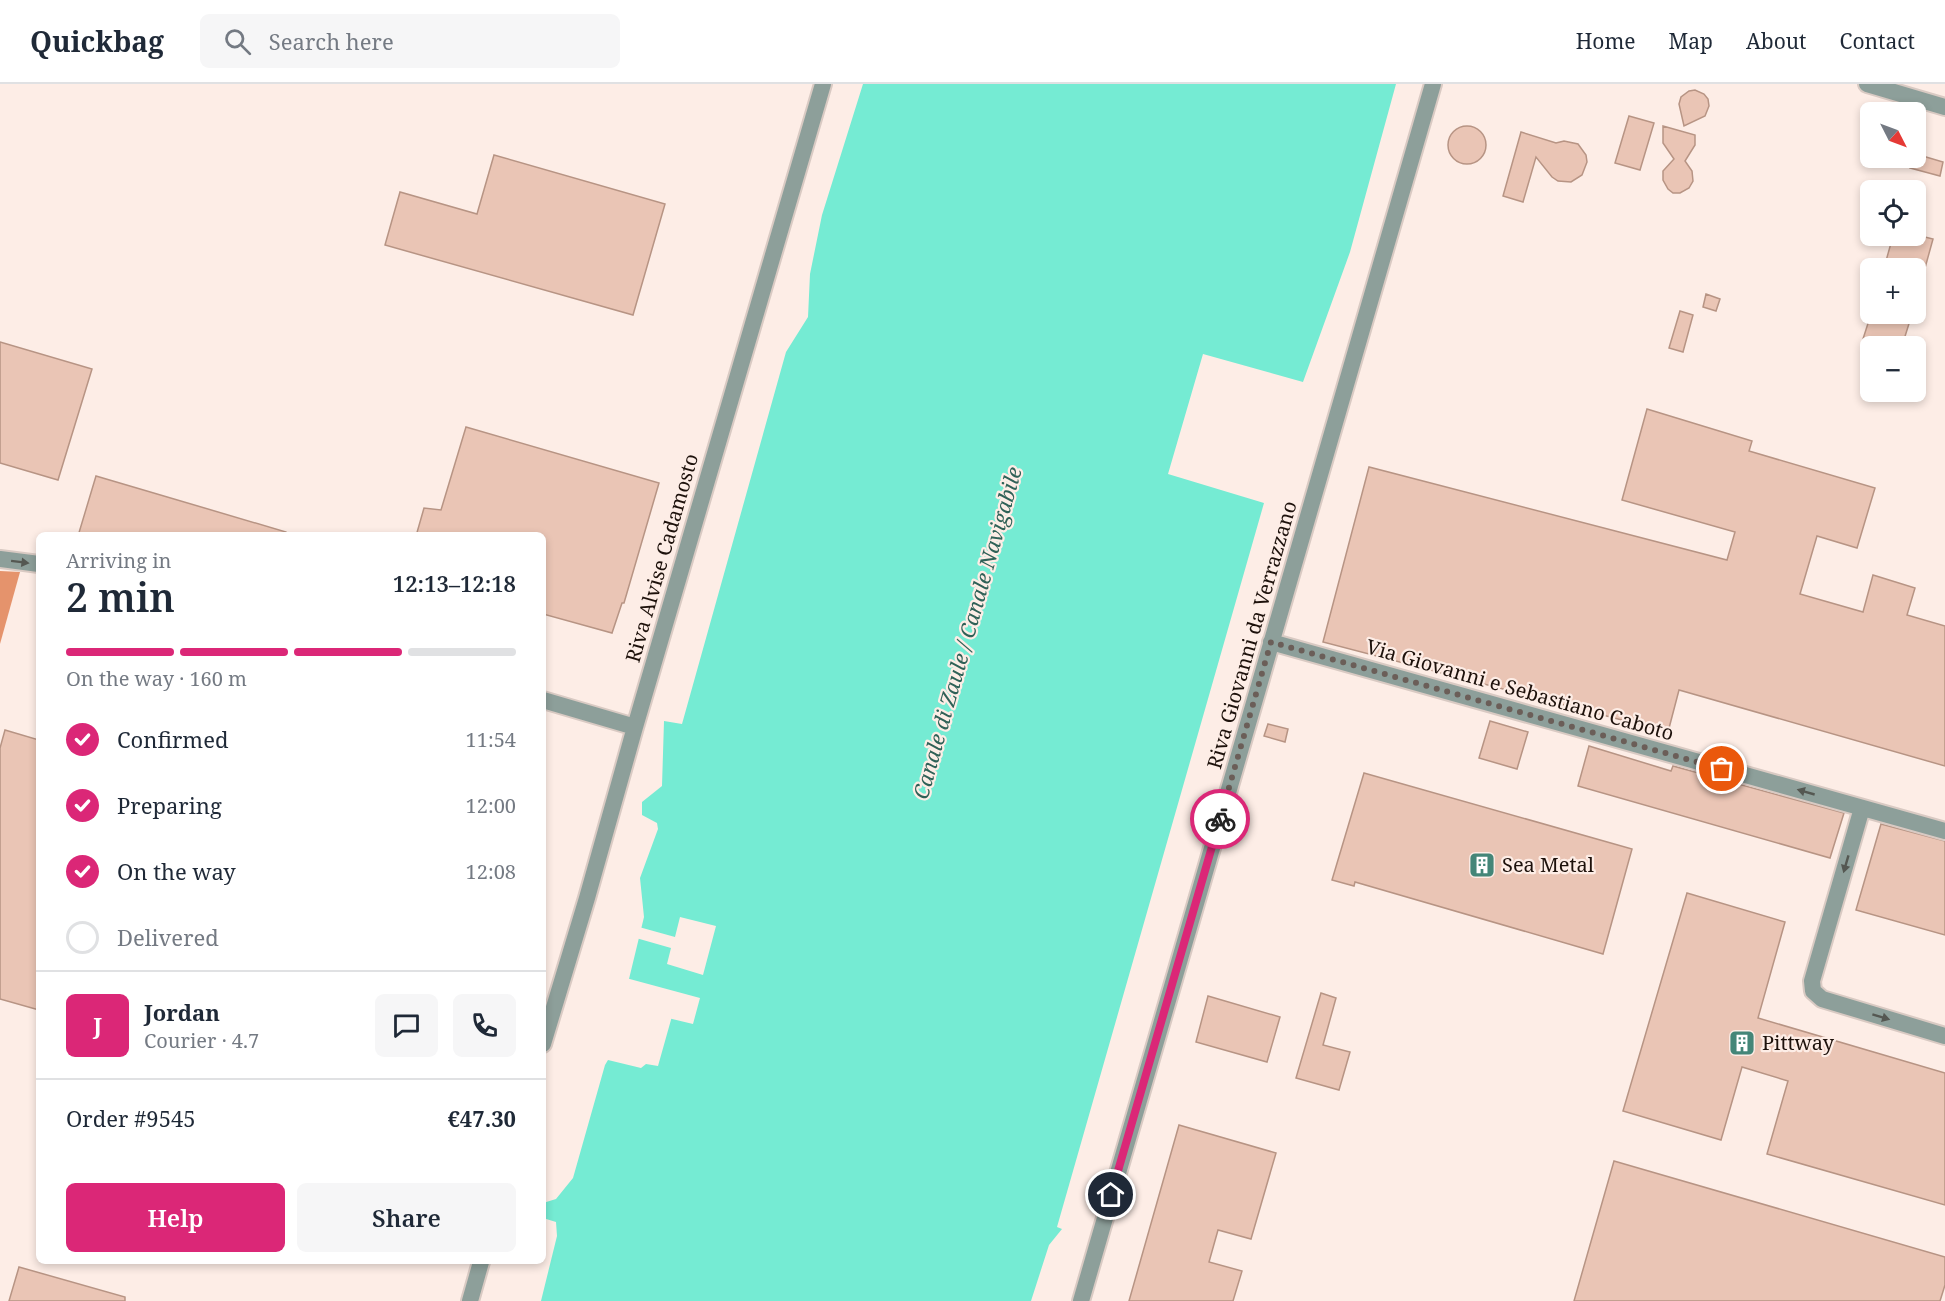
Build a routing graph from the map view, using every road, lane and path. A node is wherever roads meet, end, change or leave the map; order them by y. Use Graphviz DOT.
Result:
graph roads {
  1 [pos="823,84"];
  2 [pos="1433,84"];
  3 [pos="1867,84"];
  4 [pos="1945,107"];
  5 [pos="0,559"];
  6 [pos="36,564"];
  7 [pos="1271,642"];
  8 [pos="546,701"];
  9 [pos="635,727"];
  10 [pos="1862,808"];
  11 [pos="1945,831"];
  12 [pos="546,1034"];
  13 [pos="1945,1036"];
  14 [pos="480,1264"];
  15 [pos="470,1301"];
  16 [pos="1081,1301"];
  1 -- 9 [label="street, Riva Alvise Cadamosto"];
  2 -- 7 [label="street, Riva Giovanni da Verrazzano"];
  3 -- 4 [label="street"];
  5 -- 6 [label="street, one-way"];
  10 -- 7 [label="street, Via Giovanni e Sebastiano Caboto, one-way"];
  7 -- 16 [label="street, Riva Giovanni da Verrazzano"];
  8 -- 9 [label="street"];
  9 -- 12 [label="street, Riva Alvise Cadamosto"];
  10 -- 11 [label="street, Via Giovanni e Sebastiano Caboto"];
  10 -- 13 [label="street, one-way"];
  14 -- 15 [label="street"];
}
